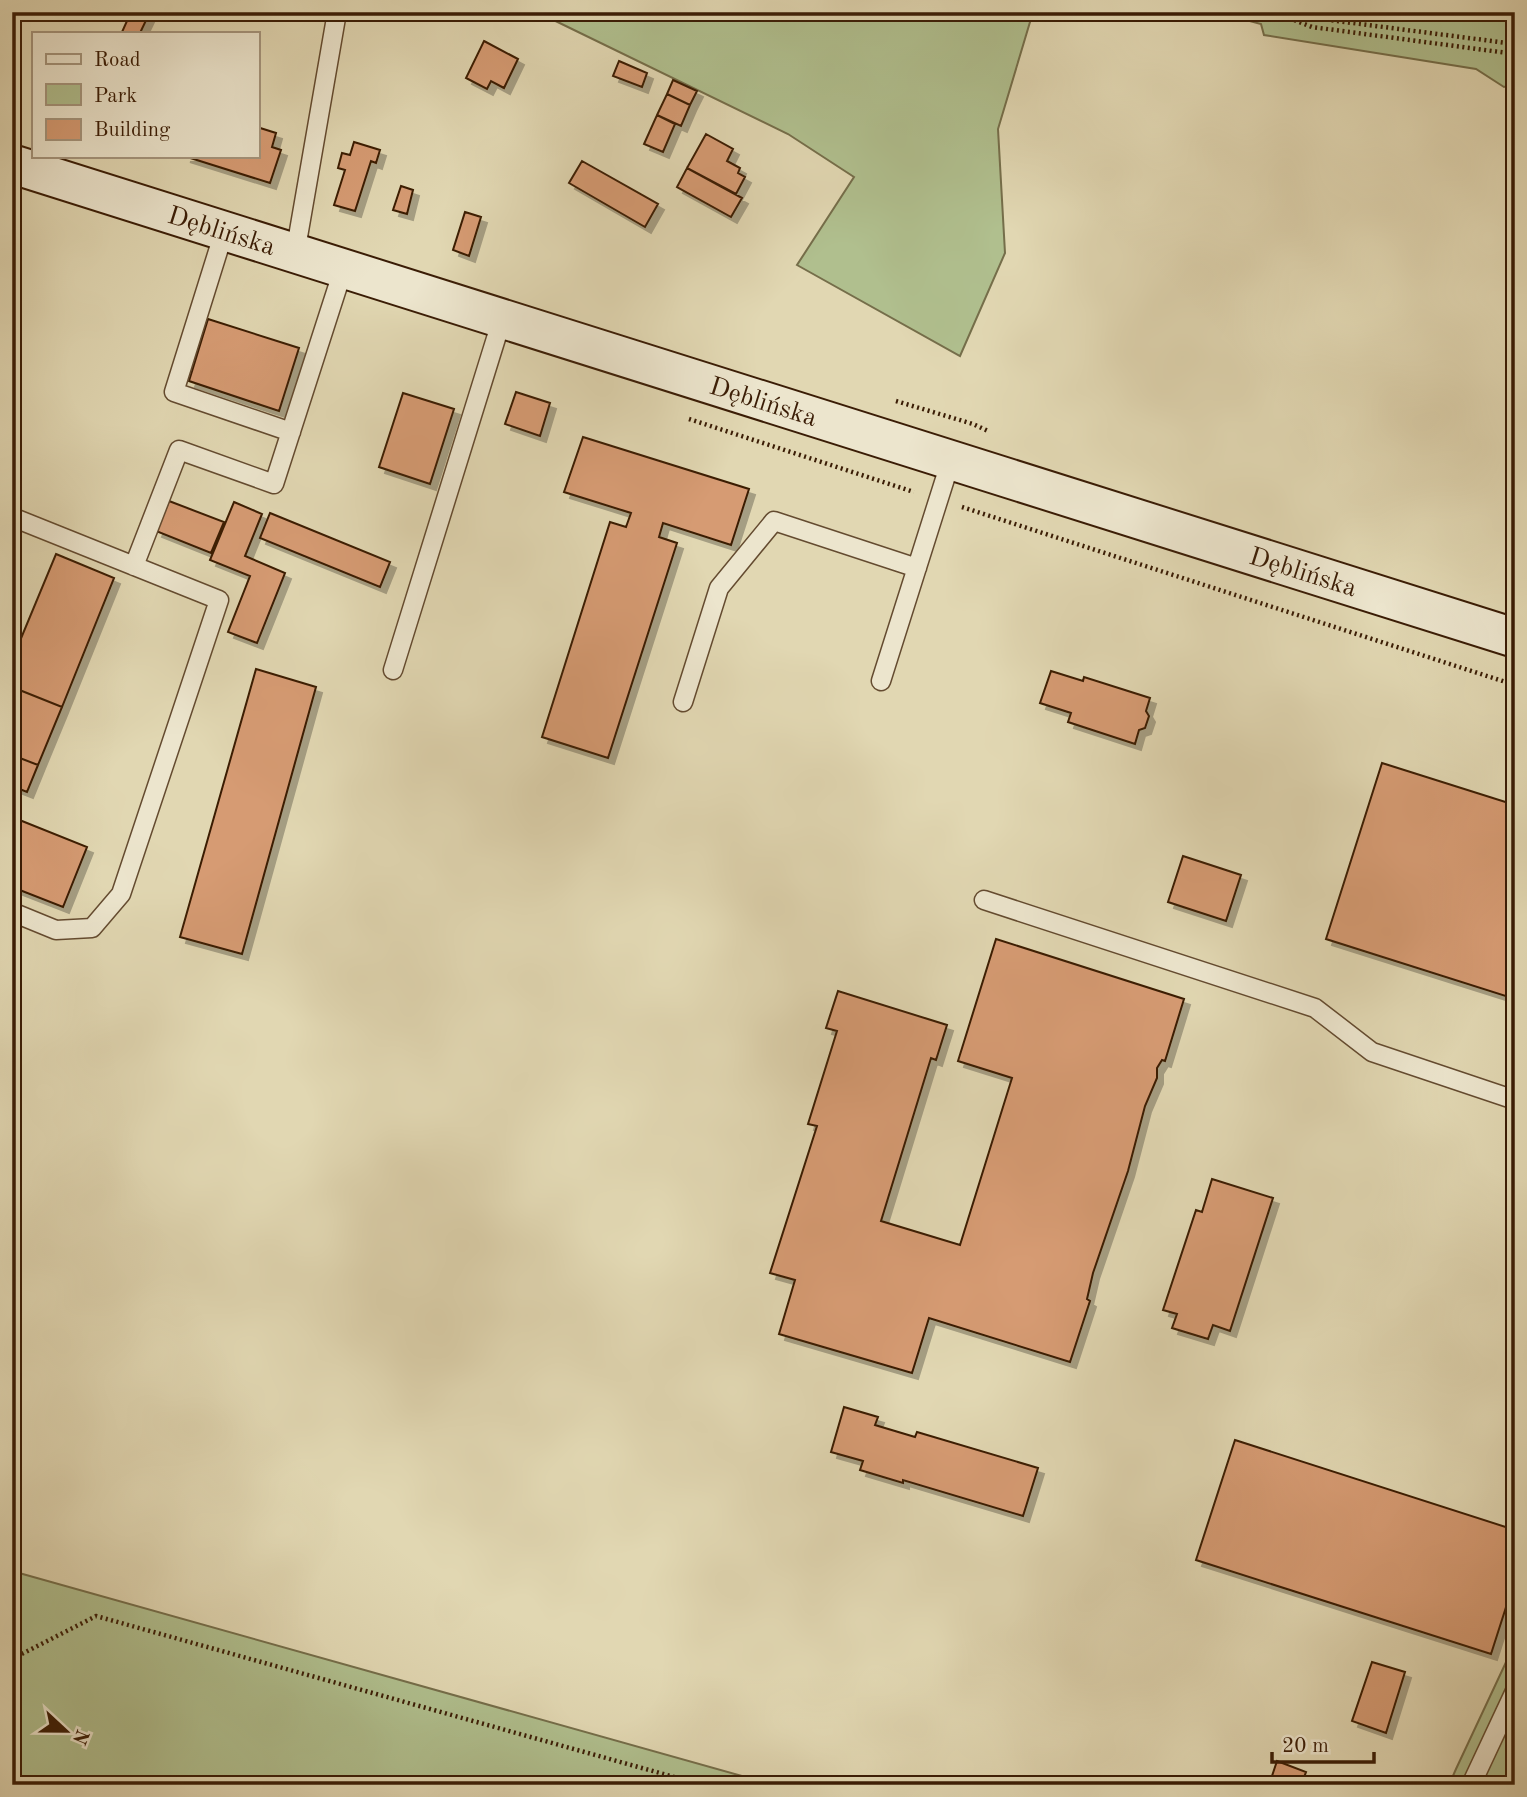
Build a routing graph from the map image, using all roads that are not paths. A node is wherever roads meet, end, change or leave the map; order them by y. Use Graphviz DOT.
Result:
graph roads {
  1 [pos="337,12"];
  2 [pos="12,164"];
  3 [pos="224,232"];
  4 [pos="296,254"];
  5 [pos="343,270"];
  6 [pos="502,320"];
  7 [pos="291,432"];
  8 [pos="951,460"];
  9 [pos="12,517"];
  10 [pos="134,566"];
  11 [pos="917,568"];
  12 [pos="1515,638"];
  13 [pos="393,670"];
  14 [pos="881,681"];
  15 [pos="683,702"];
  16 [pos="984,900"];
  17 [pos="12,912"];
  18 [pos="1515,1100"];
  19 [pos="1515,1691"];
  20 [pos="1471,1785"];
  1 -- 4 [label="lane"];
  2 -- 3 [label="main road, Dęblińska"];
  3 -- 4 [label="main road, Dęblińska"];
  3 -- 7 [label="lane"];
  4 -- 5 [label="main road, Dęblińska"];
  5 -- 6 [label="main road, Dęblińska"];
  5 -- 7 [label="lane"];
  6 -- 8 [label="main road, Dęblińska"];
  6 -- 13 [label="lane"];
  7 -- 10 [label="lane"];
  8 -- 11 [label="lane"];
  8 -- 12 [label="main road, Dęblińska"];
  9 -- 10 [label="lane"];
  10 -- 17 [label="lane"];
  11 -- 14 [label="lane"];
  11 -- 15 [label="lane"];
  16 -- 18 [label="lane"];
  19 -- 20 [label="lane"];
}
